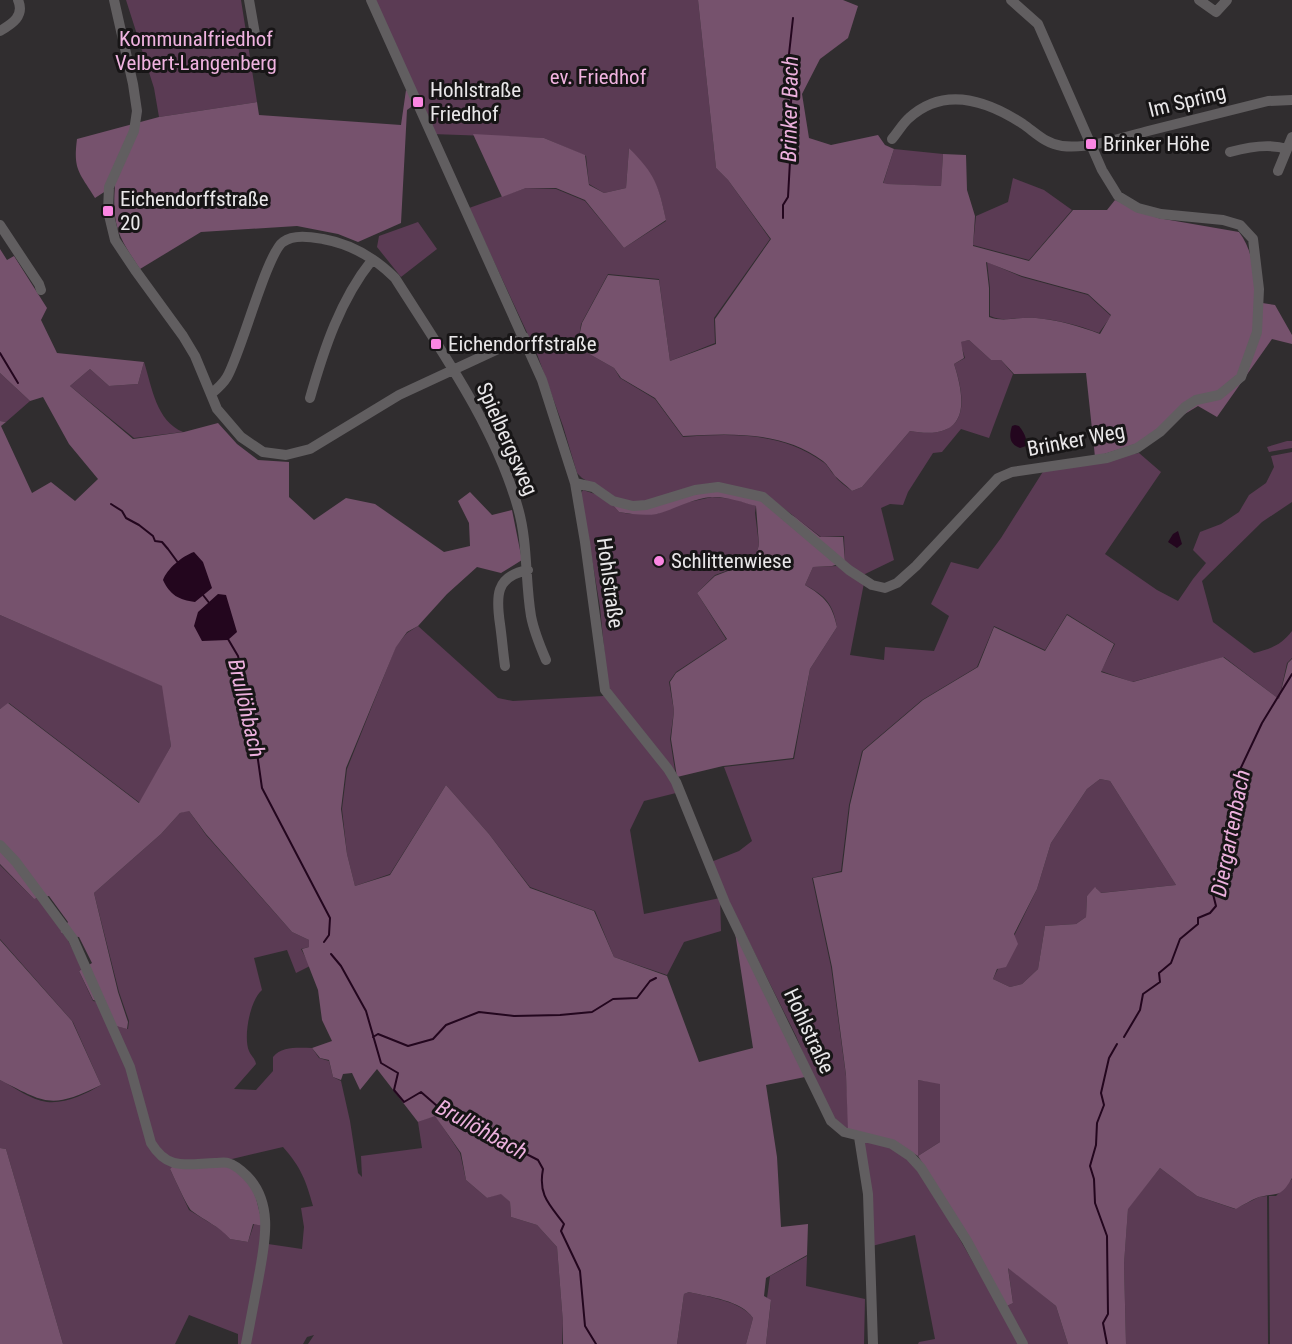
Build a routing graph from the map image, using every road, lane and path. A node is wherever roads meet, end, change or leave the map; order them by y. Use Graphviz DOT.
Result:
graph roads {
  1 [pos="18,0"];
  2 [pos="114,0"];
  3 [pos="249,0"];
  4 [pos="371,0"];
  5 [pos="1011,0"];
  6 [pos="1199,0"];
  7 [pos="1227,0"];
  8 [pos="0,32"];
  9 [pos="262,43"];
  10 [pos="1292,100"];
  11 [pos="1292,137"];
  12 [pos="892,139"];
  13 [pos="1091,144"];
  14 [pos="1287,149"];
  15 [pos="1230,152"];
  16 [pos="1278,171"];
  17 [pos="0,225"];
  18 [pos="372,260"];
  19 [pos="41,290"];
  20 [pos="524,337"];
  21 [pos="452,370"];
  22 [pos="211,394"];
  23 [pos="310,398"];
  24 [pos="575,483"];
  25 [pos="528,570"];
  26 [pos="546,660"];
  27 [pos="505,666"];
  28 [pos="0,845"];
  29 [pos="860,1137"];
  30 [pos="246,1344"];
  31 [pos="873,1344"];
  32 [pos="1023,1344"];
  1 -- 8 [label="street"];
  2 -- 22 [label="street"];
  3 -- 9 [label="street"];
  4 -- 20 [label="street, Hohlstraße"];
  5 -- 13 [label="street, Brinker Weg"];
  6 -- 7 [label="street"];
  10 -- 13 [label="street, Im Spring"];
  11 -- 14 [label="street"];
  12 -- 13 [label="street"];
  13 -- 24 [label="street, Brinker Weg"];
  14 -- 15 [label="street"];
  14 -- 16 [label="street"];
  17 -- 19 [label="street"];
  18 -- 21 [label="street, Spielbergsweg"];
  18 -- 22 [label="street, Spielbergsweg"];
  18 -- 23 [label="street"];
  20 -- 21 [label="street"];
  20 -- 24 [label="street, Hohlstraße"];
  21 -- 22 [label="street"];
  21 -- 25 [label="street, Spielbergsweg"];
  24 -- 29 [label="street, Hohlstraße"];
  25 -- 26 [label="street, Spielbergsweg"];
  25 -- 27 [label="street"];
  28 -- 30 [label="street"];
  29 -- 31 [label="street"];
  29 -- 32 [label="street, Hohlstraße"];
}
